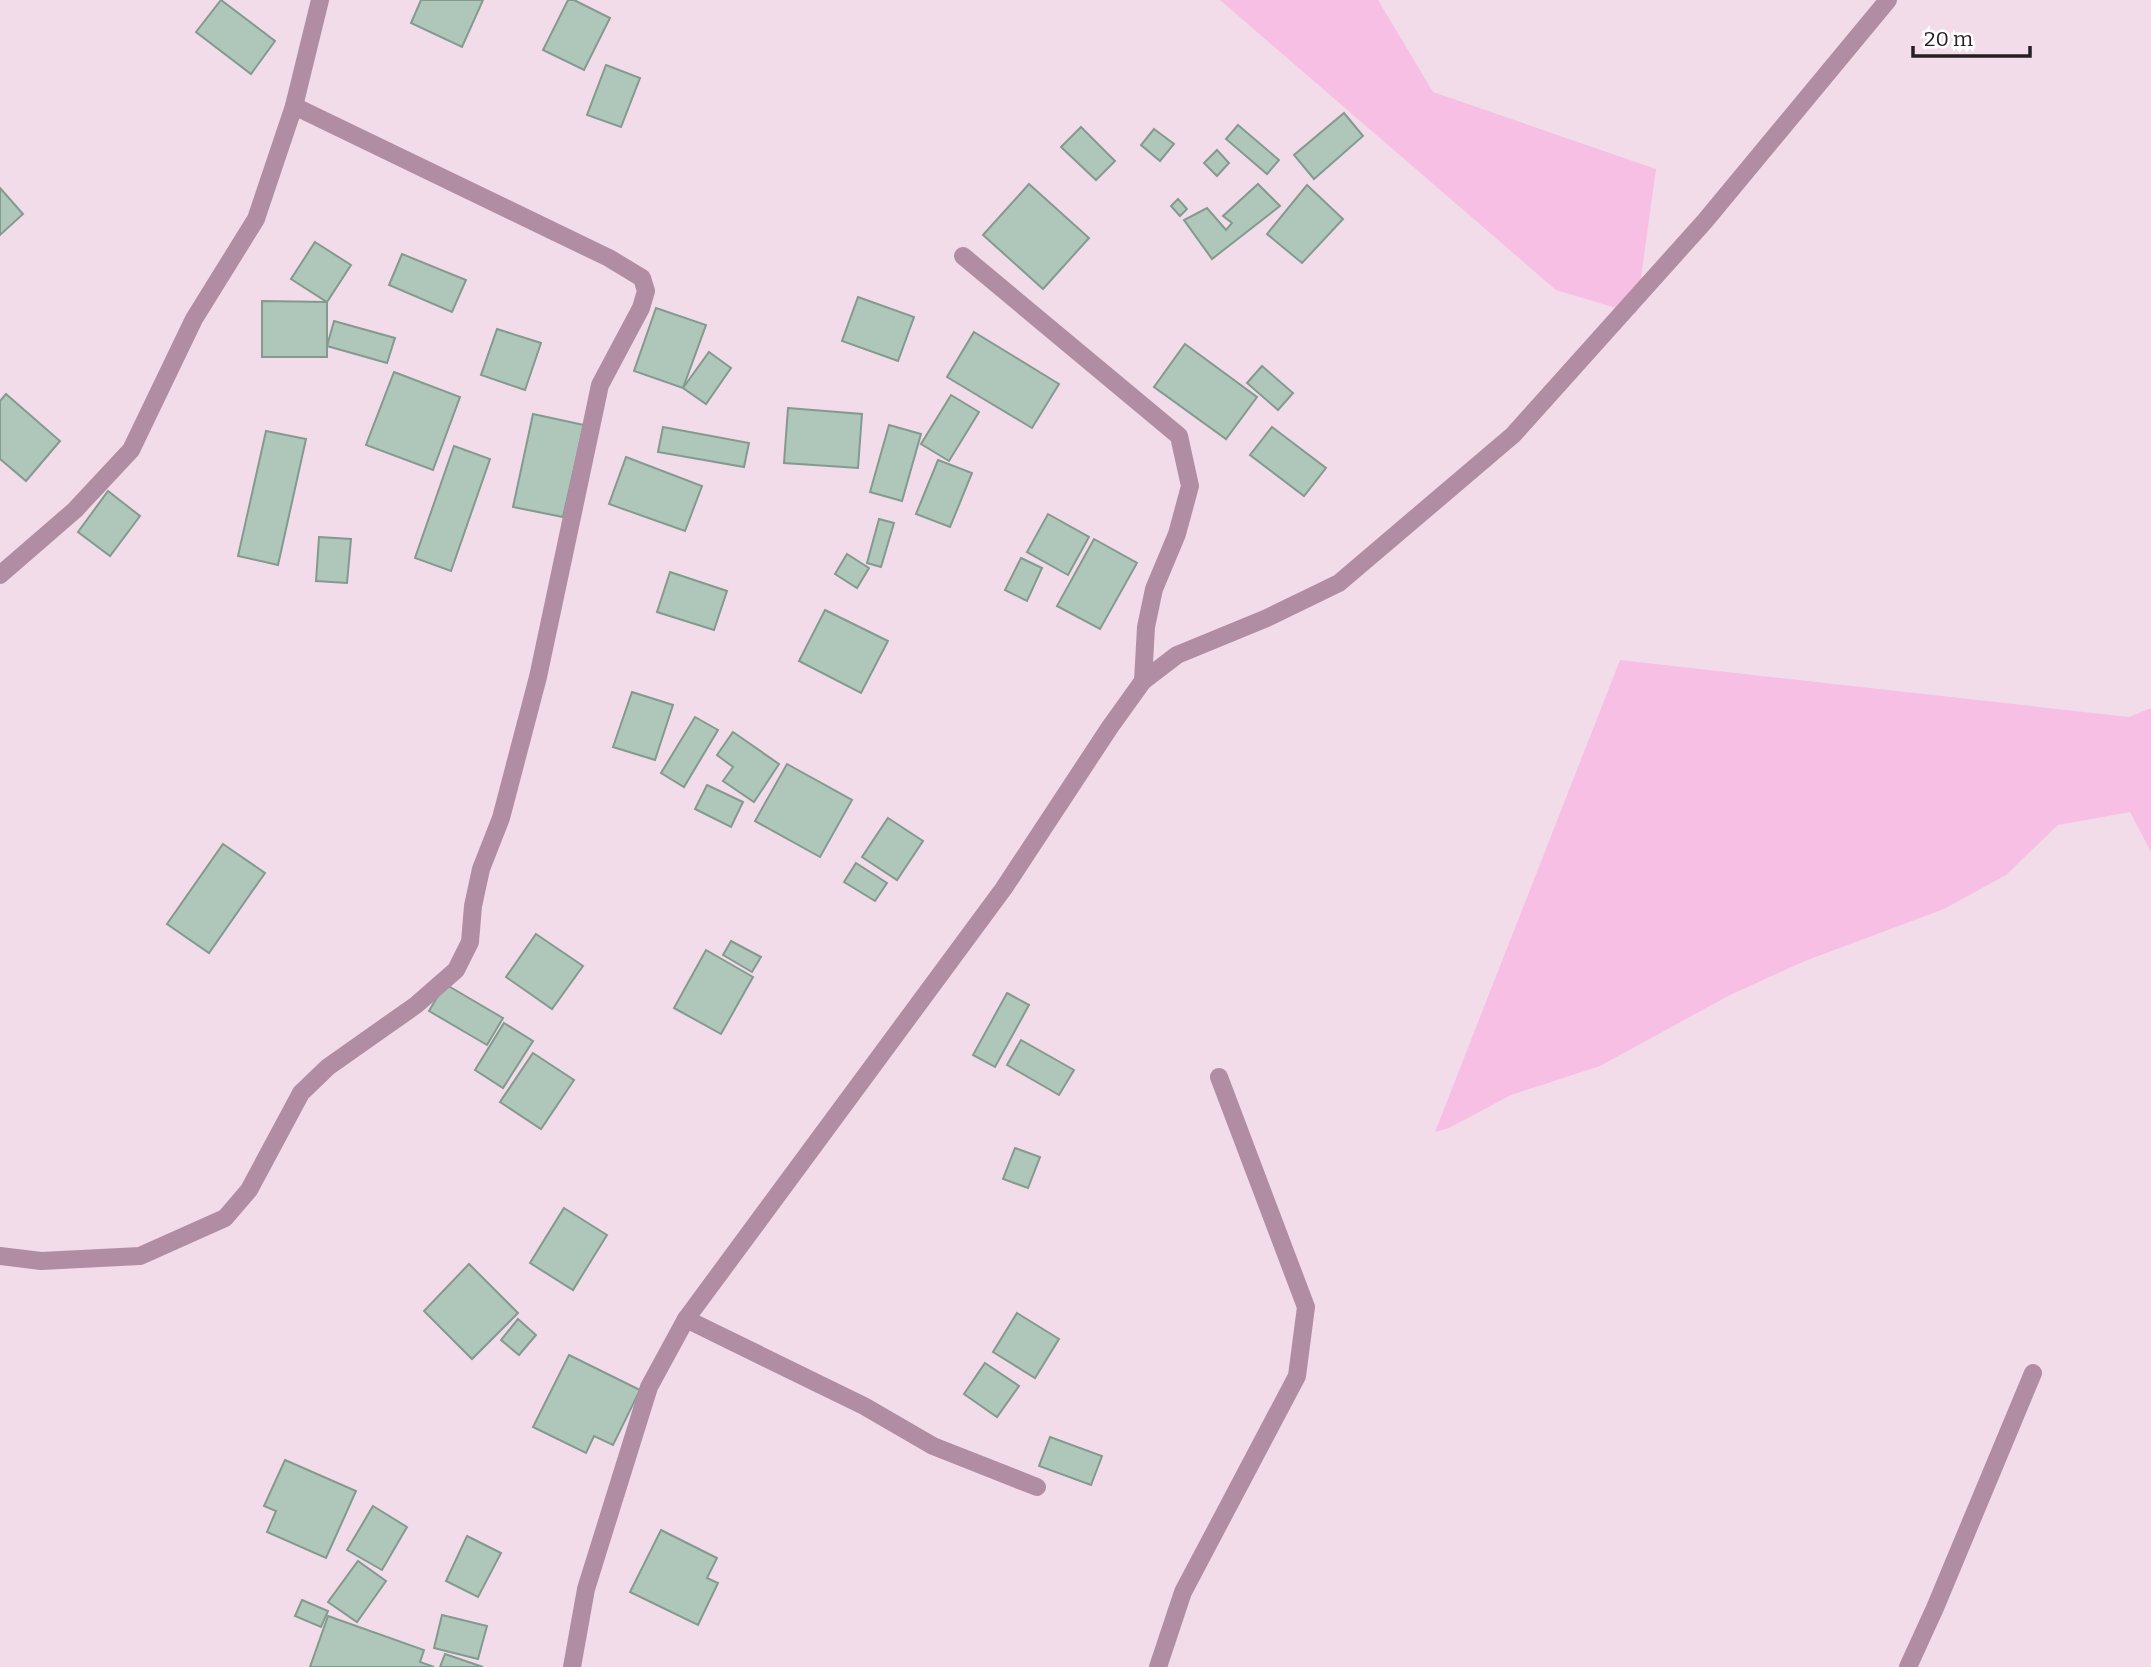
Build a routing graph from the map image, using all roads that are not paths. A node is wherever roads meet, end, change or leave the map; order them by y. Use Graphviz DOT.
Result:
graph roads {
  1 [pos="320,0"];
  2 [pos="1888,0"];
  3 [pos="294,106"];
  4 [pos="962,256"];
  5 [pos="0,575"];
  6 [pos="1143,681"];
  7 [pos="1219,1077"];
  8 [pos="0,1256"];
  9 [pos="686,1319"];
  10 [pos="2033,1373"];
  11 [pos="1037,1487"];
  12 [pos="572,1667"];
  13 [pos="1158,1667"];
  14 [pos="1909,1667"];
  1 -- 3 [label="street"];
  2 -- 6 [label="street"];
  3 -- 5 [label="street"];
  3 -- 8 [label="street"];
  4 -- 6 [label="street"];
  6 -- 9 [label="street"];
  7 -- 13 [label="street"];
  9 -- 11 [label="street"];
  9 -- 12 [label="street"];
  10 -- 14 [label="street"];
}
